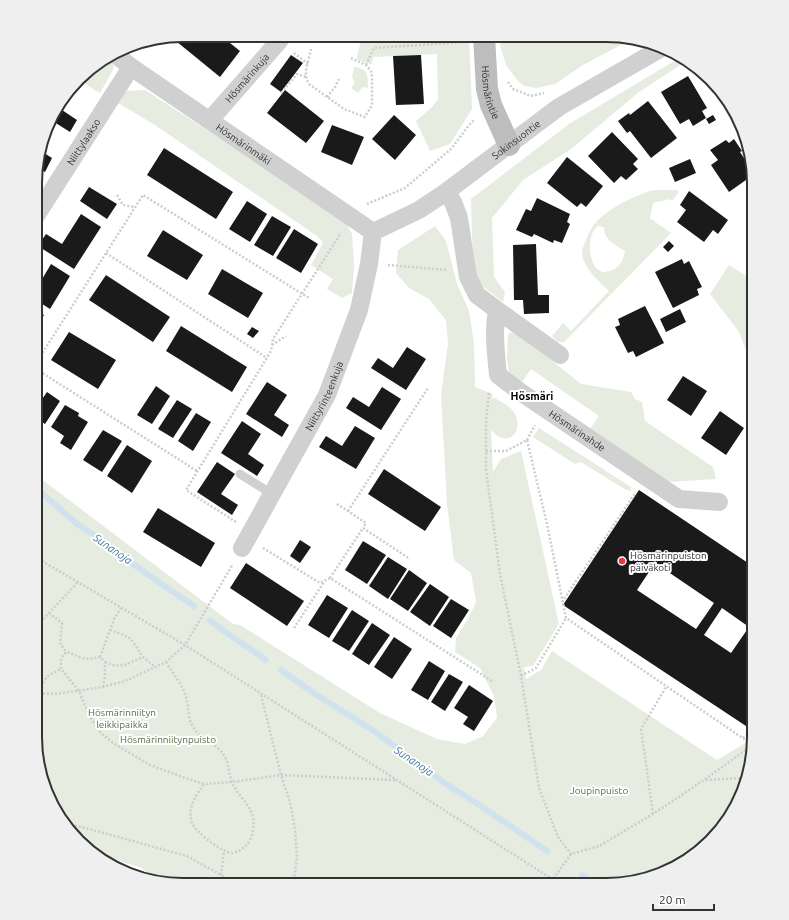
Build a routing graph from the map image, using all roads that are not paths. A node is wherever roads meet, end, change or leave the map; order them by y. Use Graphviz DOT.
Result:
graph roads {
  1 [pos="279,42"];
  2 [pos="484,42"];
  3 [pos="656,51"];
  4 [pos="120,58"];
  5 [pos="131,67"];
  6 [pos="210,120"];
  7 [pos="509,144"];
  8 [pos="446,192"];
  9 [pos="42,207"];
  10 [pos="373,232"];
  11 [pos="496,310"];
  12 [pos="560,355"];
  13 [pos="240,474"];
  14 [pos="272,494"];
  15 [pos="719,502"];
  16 [pos="247,539"];
  1 -- 6 [label="street, Hösmärinkuja"];
  2 -- 7 [label="street, Hösmärintie"];
  3 -- 7 [label="street, Sokinsuontie"];
  4 -- 5 [label="street, Hösmärinmäki"];
  5 -- 6 [label="street, Hösmärinmäki"];
  5 -- 9 [label="street, Niittylaakso"];
  6 -- 10 [label="street, Hösmärinmäki"];
  7 -- 8 [label="street, Sokinsuontie"];
  8 -- 10 [label="street, Sokinsuontie"];
  8 -- 11 [label="street"];
  10 -- 14 [label="street, Niittyrinteenkuja"];
  11 -- 12 [label="street"];
  11 -- 15 [label="street, Hösmärinahde"];
  13 -- 14 [label="lane"];
  14 -- 16 [label="street, Niittyrinteenkuja"];
}
